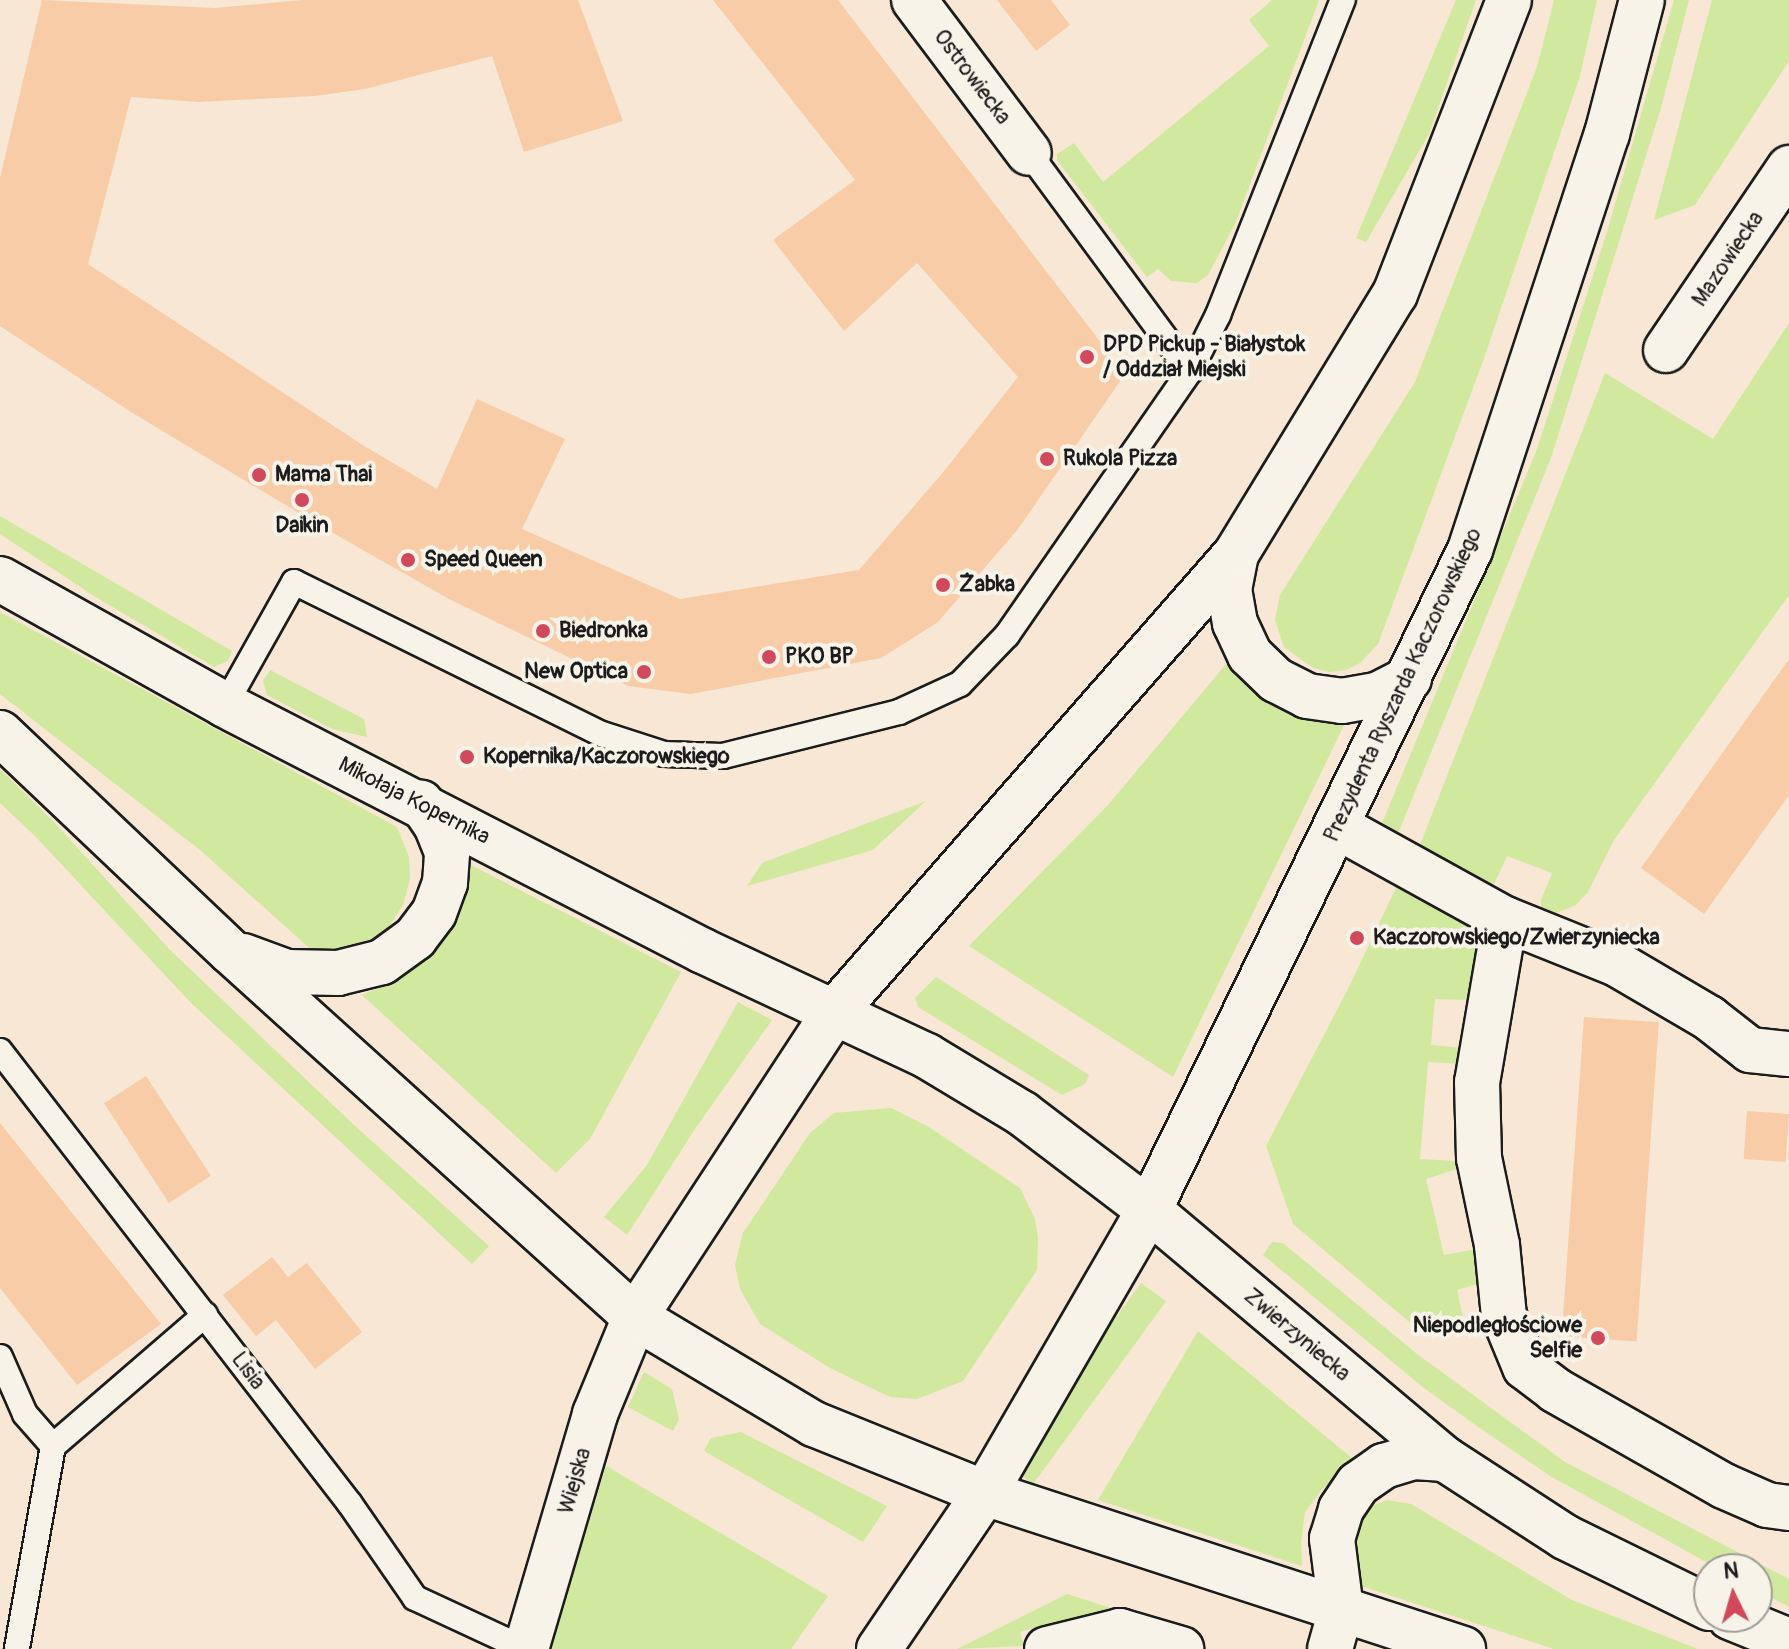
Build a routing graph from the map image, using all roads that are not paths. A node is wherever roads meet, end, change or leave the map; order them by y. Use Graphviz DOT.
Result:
graph roads {
  1 [pos="914,0"];
  2 [pos="1343,0"];
  3 [pos="1509,0"];
  4 [pos="1642,0"];
  5 [pos="1029,153"];
  6 [pos="1789,168"];
  7 [pos="1666,350"];
  8 [pos="1190,371"];
  9 [pos="1236,554"];
  10 [pos="0,579"];
  11 [pos="1409,679"];
  12 [pos="225,705"];
  13 [pos="0,733"];
  14 [pos="421,803"];
  15 [pos="1338,827"];
  16 [pos="1505,919"];
  17 [pos="231,952"];
  18 [pos="835,1011"];
  19 [pos="0,1051"];
  20 [pos="1789,1054"];
  21 [pos="1149,1210"];
  22 [pos="205,1315"];
  23 [pos="635,1317"];
  24 [pos="0,1357"];
  25 [pos="0,1409"];
  26 [pos="25,1414"];
  27 [pos="53,1446"];
  28 [pos="1445,1459"];
  29 [pos="985,1493"];
  30 [pos="1789,1508"];
  31 [pos="1693,1600"];
  32 [pos="1335,1629"];
  33 [pos="1769,1633"];
  34 [pos="1789,1641"];
  35 [pos="17,1649"];
  36 [pos="526,1649"];
  37 [pos="879,1649"];
  38 [pos="1047,1649"];
  39 [pos="1181,1649"];
  40 [pos="1463,1649"];
  1 -- 5 [label="main road, Ostrowiecka"];
  2 -- 8 [label="lane"];
  3 -- 9 [label="main road"];
  4 -- 11 [label="main road, Prezydenta Ryszarda Kaczorowskiego"];
  5 -- 8 [label="lane"];
  6 -- 7 [label="main road, Mazowiecka"];
  8 -- 12 [label="lane"];
  9 -- 11 [label="main road"];
  9 -- 18 [label="main road"];
  10 -- 12 [label="main road, Mikołaja Kopernika"];
  11 -- 15 [label="main road, Prezydenta Ryszarda Kaczorowskiego"];
  12 -- 14 [label="main road, Mikołaja Kopernika"];
  13 -- 17 [label="main road"];
  14 -- 17 [label="main road"];
  14 -- 18 [label="main road, Mikołaja Kopernika"];
  15 -- 16 [label="main road"];
  15 -- 21 [label="main road, Prezydenta Ryszarda Kaczorowskiego"];
  16 -- 20 [label="main road"];
  16 -- 30 [label="main road"];
  17 -- 23 [label="main road"];
  18 -- 21 [label="main road, Mikołaja Kopernika"];
  18 -- 23 [label="main road, Wiejska"];
  19 -- 22 [label="lane, Lisia"];
  21 -- 28 [label="main road, Zwierzyniecka"];
  21 -- 29 [label="main road, Prezydenta Ryszarda Kaczorowskiego"];
  22 -- 27 [label="lane"];
  22 -- 36 [label="lane, Lisia"];
  23 -- 29 [label="main road"];
  23 -- 36 [label="main road, Wiejska"];
  24 -- 26 [label="lane"];
  25 -- 26 [label="lane"];
  26 -- 27 [label="lane"];
  27 -- 35 [label="lane"];
  28 -- 31 [label="main road, Zwierzyniecka"];
  28 -- 32 [label="main road"];
  29 -- 32 [label="main road"];
  29 -- 37 [label="main road"];
  32 -- 40 [label="main road"];
  33 -- 34 [label="main road"];
  38 -- 39 [label="main road"];
}
